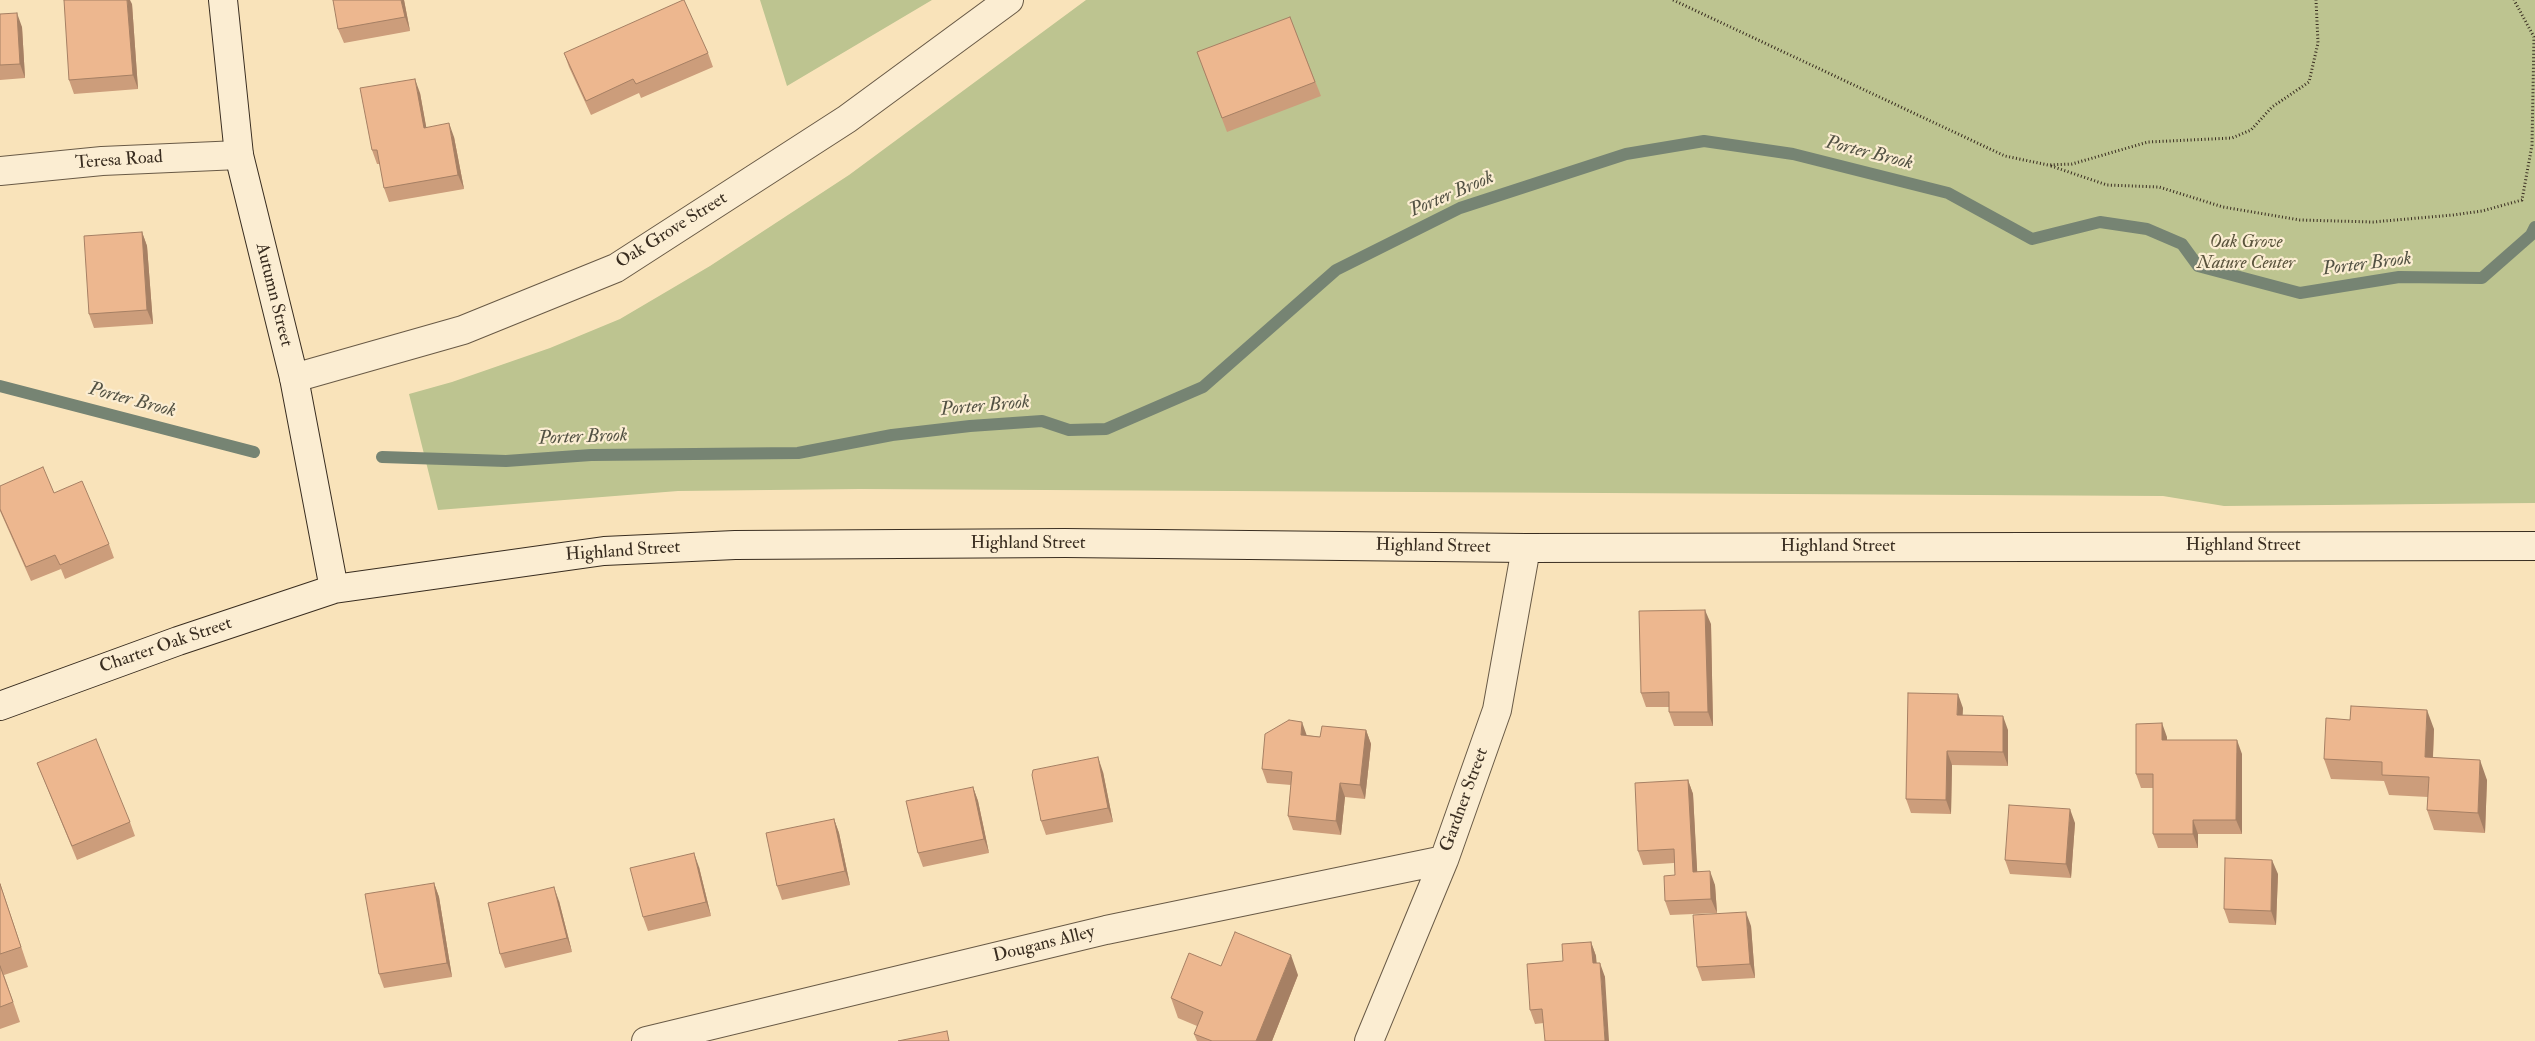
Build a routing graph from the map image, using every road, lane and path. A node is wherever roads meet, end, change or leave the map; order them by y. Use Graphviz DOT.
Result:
graph roads {
  1 [pos="223,0"];
  2 [pos="1009,0"];
  3 [pos="1673,0"];
  4 [pos="2316,0"];
  5 [pos="2514,0"];
  6 [pos="239,155"];
  7 [pos="2048,165"];
  8 [pos="0,171"];
  9 [pos="294,378"];
  10 [pos="2535,546"];
  11 [pos="1526,548"];
  12 [pos="334,589"];
  13 [pos="0,706"];
  14 [pos="1444,860"];
  15 [pos="646,1041"];
  16 [pos="1369,1041"];
  1 -- 6 [label="street, Autumn Street"];
  2 -- 9 [label="street, Oak Grove Street"];
  3 -- 7 [label="path"];
  4 -- 7 [label="path"];
  5 -- 7 [label="path"];
  6 -- 8 [label="street, Teresa Road"];
  6 -- 9 [label="street, Autumn Street"];
  9 -- 12 [label="street, Autumn Street"];
  10 -- 11 [label="street, Highland Street"];
  11 -- 12 [label="street, Highland Street"];
  11 -- 14 [label="street, Gardner Street"];
  12 -- 13 [label="street, Charter Oak Street"];
  14 -- 15 [label="street, Dougans Alley"];
  14 -- 16 [label="street, Gardner Street"];
}
